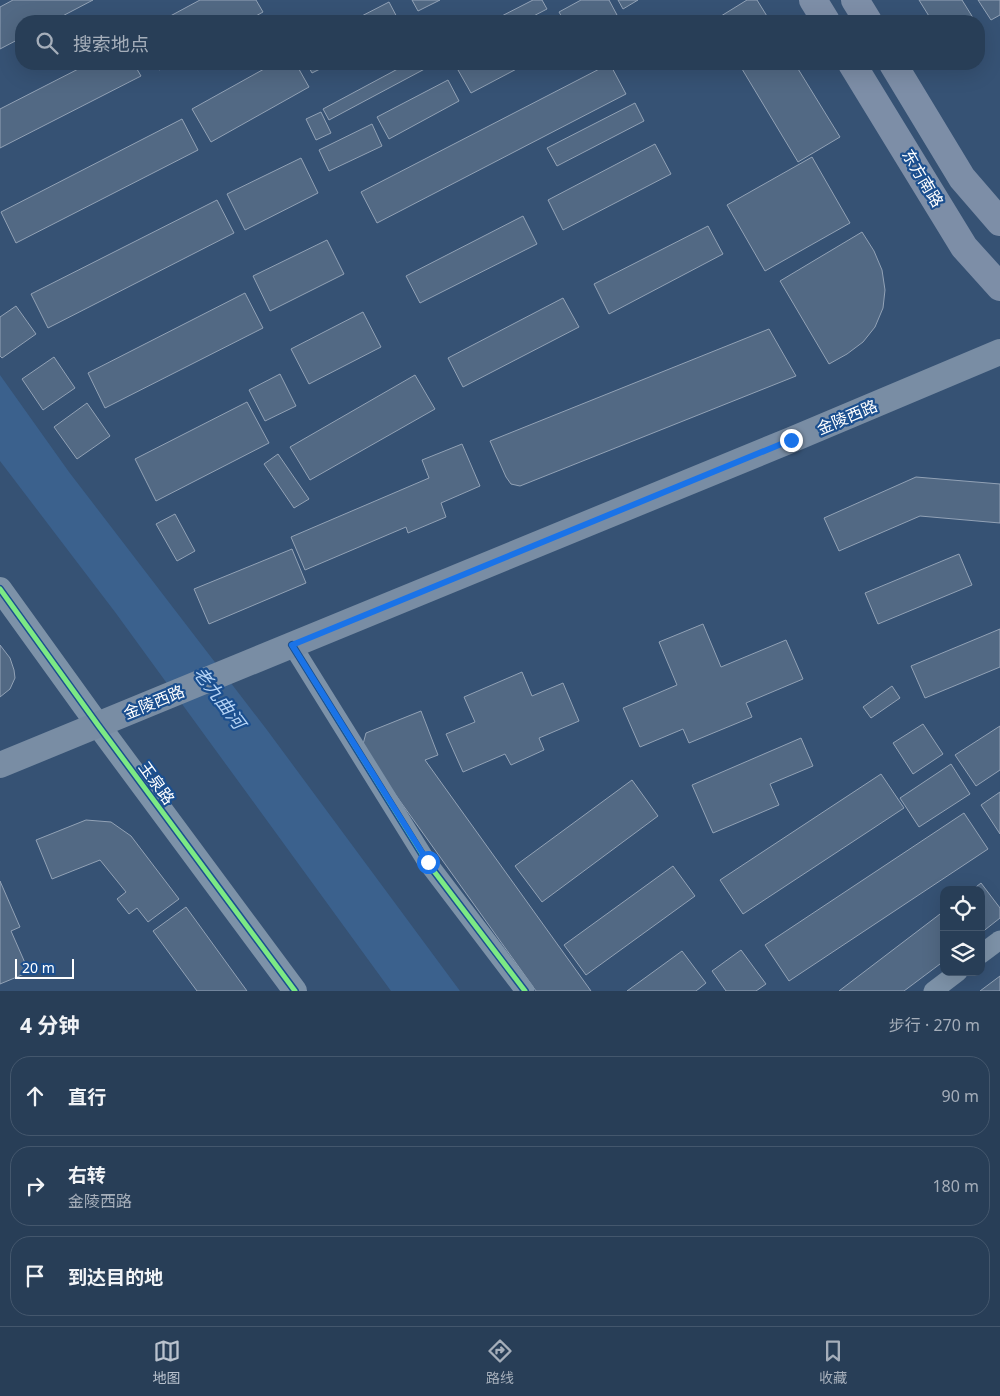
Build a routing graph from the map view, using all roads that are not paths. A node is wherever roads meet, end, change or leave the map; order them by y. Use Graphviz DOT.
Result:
graph roads {
  1 [pos="813,0"];
  2 [pos="855,0"];
  3 [pos="822,15"];
  4 [pos="864,15"];
  5 [pos="856,70"];
  6 [pos="897,70"];
  7 [pos="1000,222"];
  8 [pos="1000,287"];
  9 [pos="1000,352"];
  10 [pos="0,588"];
  11 [pos="292,645"];
  12 [pos="98,725"];
  13 [pos="0,765"];
  14 [pos="1000,940"];
  15 [pos="985,951"];
  16 [pos="953,976"];
  17 [pos="295,991"];
  18 [pos="526,991"];
  19 [pos="933,991"];
  1 -- 3 [label="main road"];
  2 -- 4 [label="main road"];
  5 -- 8 [label="main road, 东方南路"];
  6 -- 7 [label="main road, 东方南路"];
  9 -- 11 [label="main road, 金陵西路"];
  10 -- 12 [label="street, 玉泉路"];
  11 -- 12 [label="main road, 金陵西路"];
  11 -- 18 [label="street"];
  12 -- 13 [label="main road, 金陵西路"];
  12 -- 17 [label="street, 玉泉路"];
  14 -- 15 [label="street"];
  16 -- 19 [label="street"];
}
